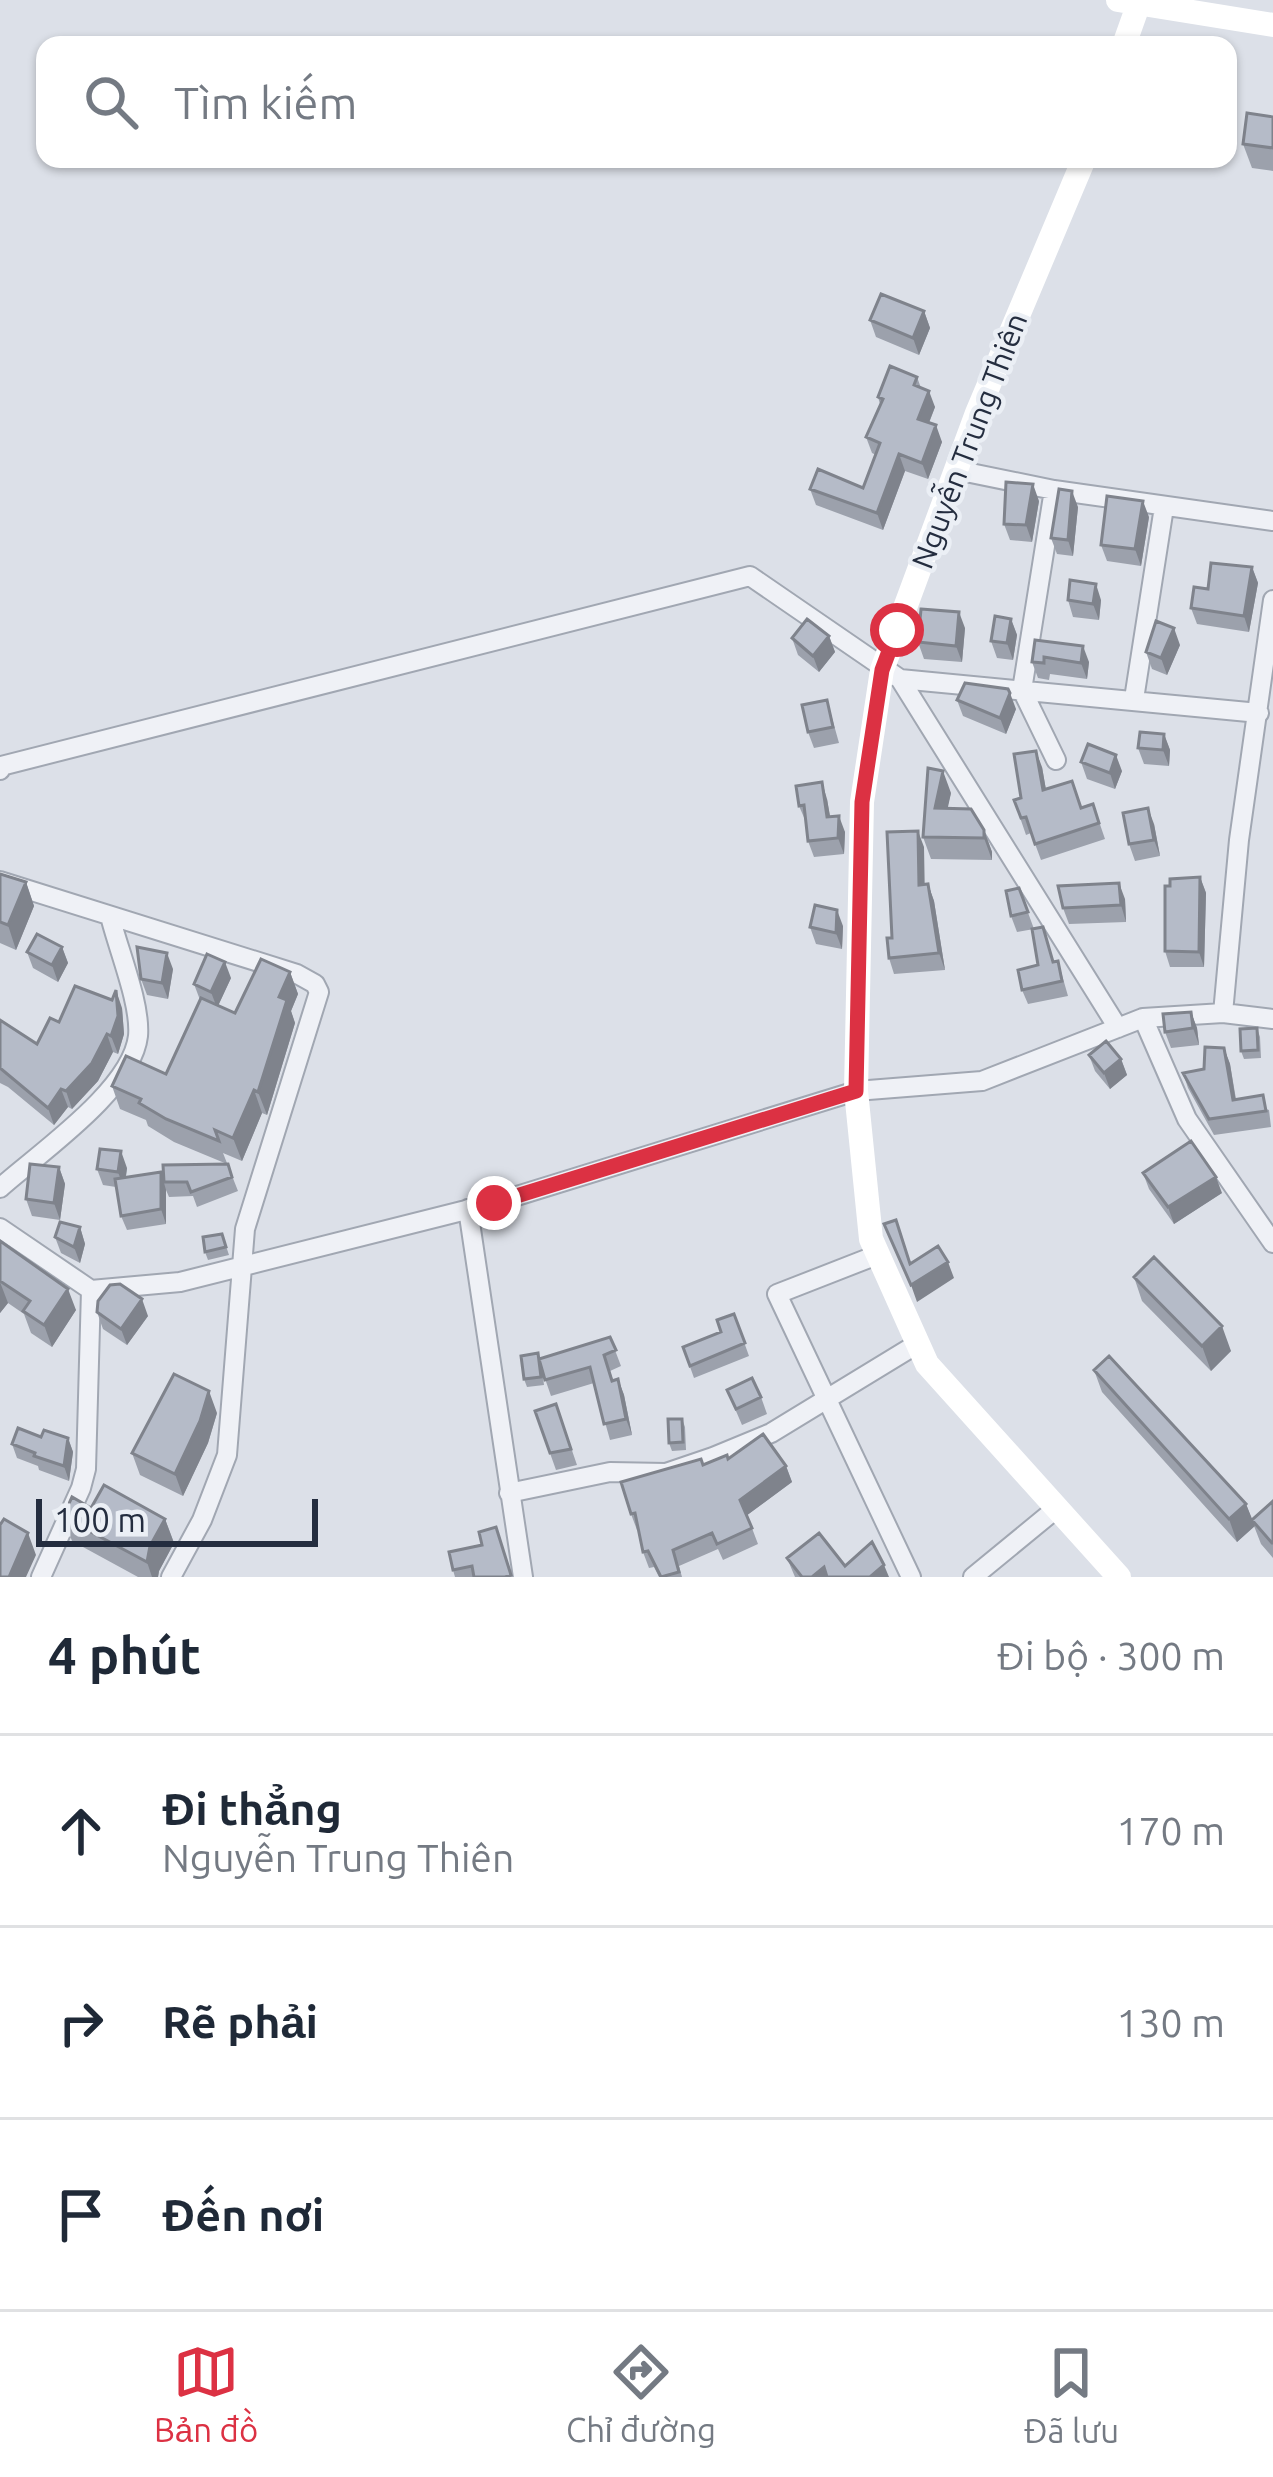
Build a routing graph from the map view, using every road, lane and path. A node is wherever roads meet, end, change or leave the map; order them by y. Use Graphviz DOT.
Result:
graph roads {
  1 [pos="1132,1"];
  2 [pos="1273,25"];
  3 [pos="1126,36"];
  4 [pos="1080,168"];
  5 [pos="956,470"];
  6 [pos="1054,490"];
  7 [pos="1164,507"];
  8 [pos="1273,521"];
  9 [pos="1273,600"];
  10 [pos="891,674"];
  11 [pos="1022,690"];
  12 [pos="1134,700"];
  13 [pos="1259,713"];
  14 [pos="1056,760"];
  15 [pos="0,766"];
  16 [pos="0,881"];
  17 [pos="110,916"];
  18 [pos="1222,1013"];
  19 [pos="1143,1018"];
  20 [pos="1273,1019"];
  21 [pos="1118,1028"];
  22 [pos="856,1091"];
  23 [pos="0,1188"];
  24 [pos="469,1209"];
  25 [pos="0,1228"];
  26 [pos="1273,1243"];
  27 [pos="877,1255"];
  28 [pos="242,1264"];
  29 [pos="92,1290"];
  30 [pos="917,1344"];
  31 [pos="827,1399"];
  32 [pos="509,1493"];
  33 [pos="1057,1508"];
  34 [pos="41,1577"];
  35 [pos="171,1577"];
  36 [pos="524,1577"];
  37 [pos="911,1577"];
  38 [pos="973,1577"];
  39 [pos="1119,1577"];
  1 -- 2 [label="street"];
  1 -- 3 [label="street"];
  4 -- 5 [label="street, Nguyễn Trung Thiên"];
  5 -- 6 [label="street"];
  5 -- 10 [label="street, Nguyễn Trung Thiên"];
  6 -- 7 [label="street"];
  6 -- 11 [label="street"];
  7 -- 8 [label="street"];
  7 -- 12 [label="street"];
  9 -- 13 [label="street"];
  10 -- 11 [label="street"];
  10 -- 15 [label="street"];
  10 -- 21 [label="street"];
  10 -- 22 [label="street, Nguyễn Trung Thiên"];
  11 -- 12 [label="street"];
  11 -- 14 [label="street"];
  12 -- 13 [label="street"];
  13 -- 18 [label="street"];
  16 -- 17 [label="street"];
  17 -- 23 [label="street"];
  17 -- 28 [label="street"];
  18 -- 19 [label="street"];
  18 -- 20 [label="street"];
  19 -- 21 [label="street"];
  19 -- 26 [label="street"];
  21 -- 22 [label="street"];
  22 -- 24 [label="street"];
  22 -- 27 [label="street, Nguyễn Trung Thiên"];
  24 -- 28 [label="street"];
  24 -- 32 [label="street"];
  25 -- 29 [label="street"];
  27 -- 30 [label="street, Nguyễn Trung Thiên"];
  27 -- 31 [label="street"];
  28 -- 29 [label="street"];
  28 -- 35 [label="street"];
  29 -- 34 [label="street"];
  30 -- 31 [label="street"];
  30 -- 33 [label="street, Nguyễn Trung Thiên"];
  31 -- 32 [label="street"];
  31 -- 37 [label="street"];
  32 -- 36 [label="street"];
  33 -- 38 [label="street"];
  33 -- 39 [label="street, Nguyễn Trung Thiên"];
}
